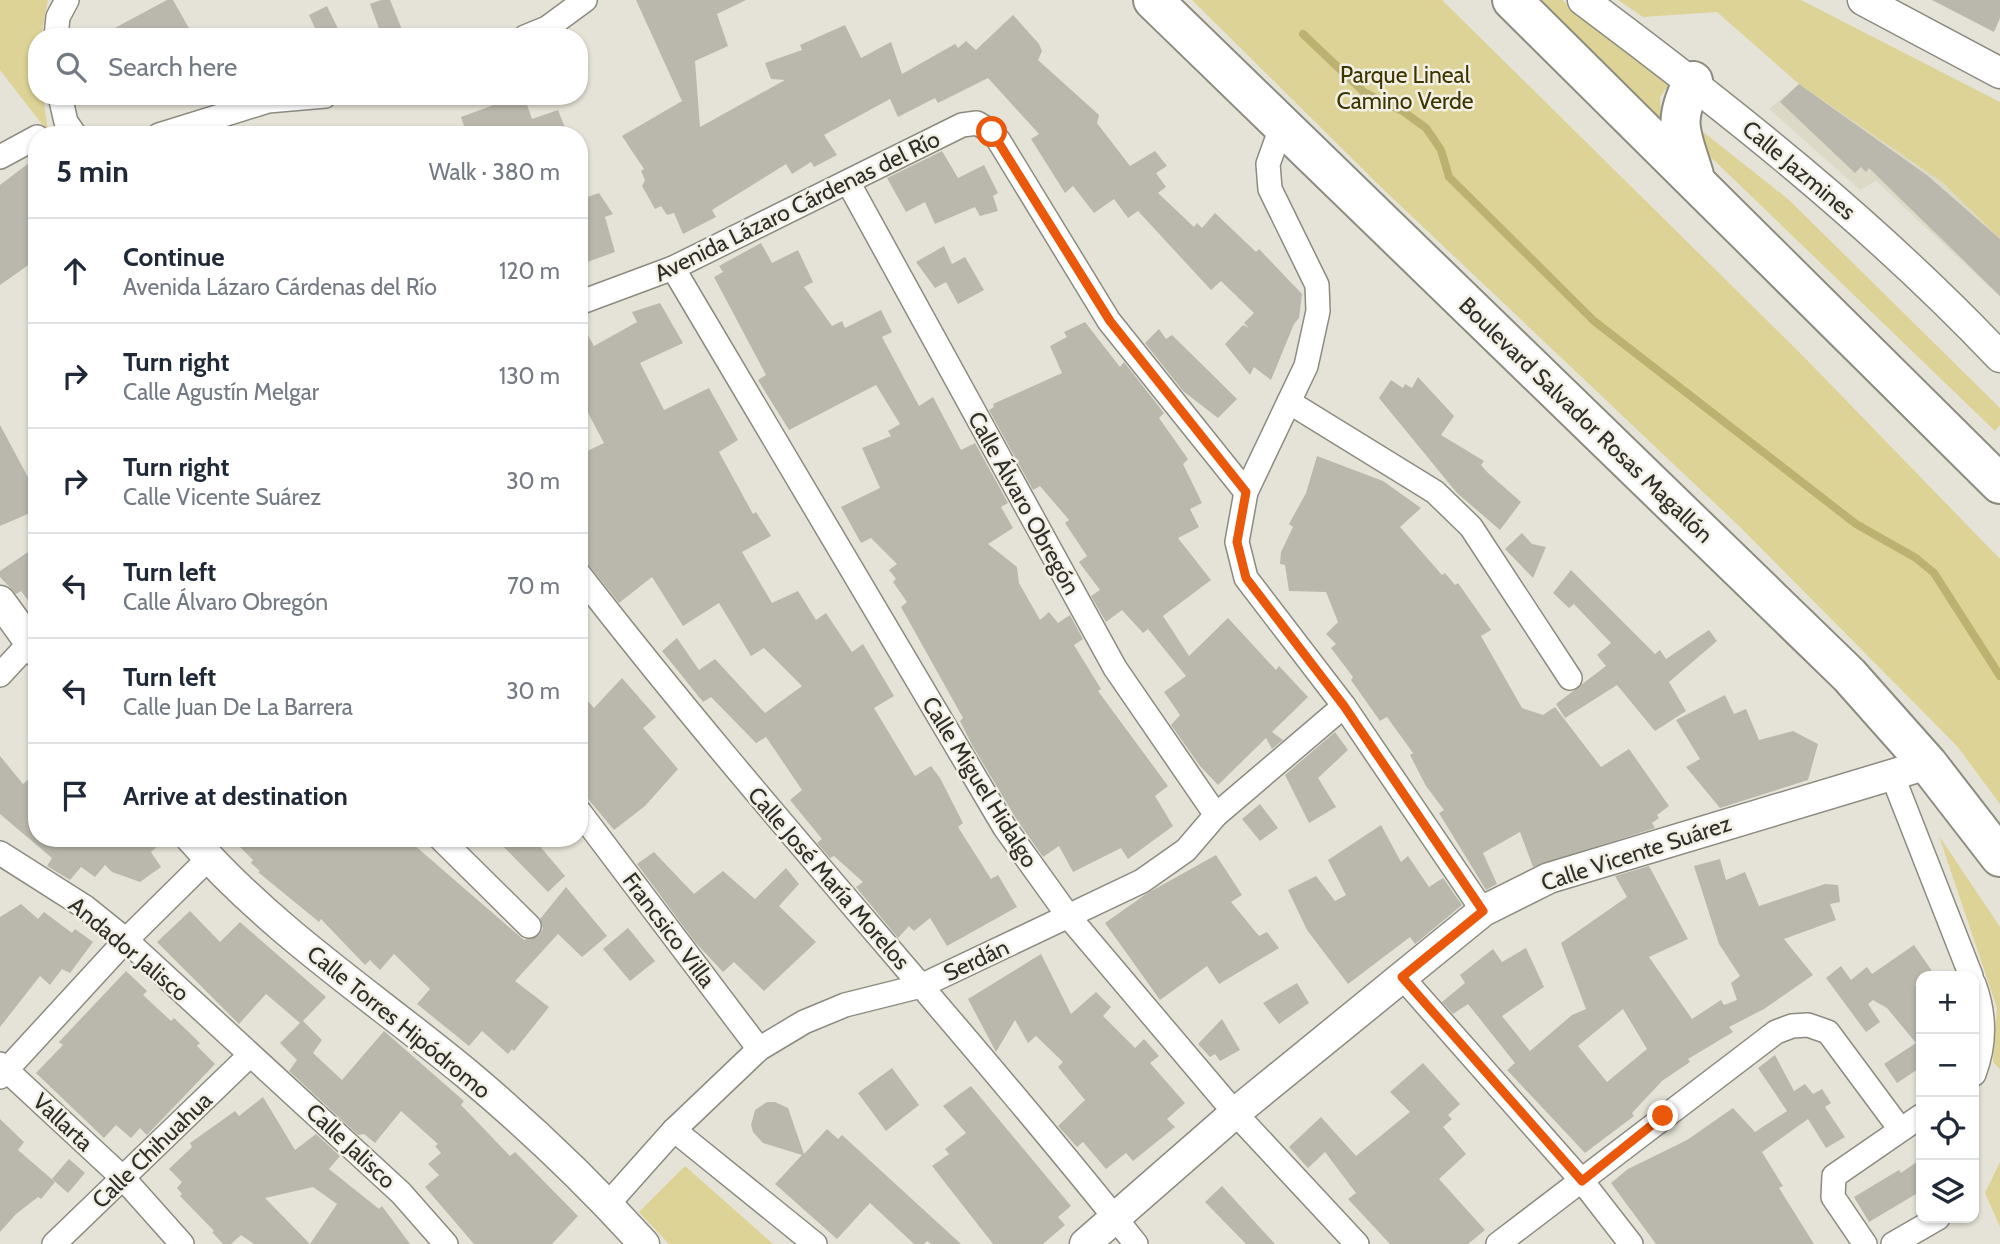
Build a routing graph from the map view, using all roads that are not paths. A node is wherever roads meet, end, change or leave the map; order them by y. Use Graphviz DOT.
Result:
graph roads {
  1 [pos="66,0"];
  2 [pos="585,0"];
  3 [pos="1153,0"];
  4 [pos="1511,0"];
  5 [pos="1583,0"];
  6 [pos="1864,0"];
  7 [pos="56,28"];
  8 [pos="548,28"];
  9 [pos="2000,73"];
  10 [pos="1693,81"];
  11 [pos="63,105"];
  12 [pos="255,105"];
  13 [pos="1282,125"];
  14 [pos="70,126"];
  15 [pos="188,126"];
  16 [pos="28,142"];
  17 [pos="0,157"];
  18 [pos="1696,181"];
  19 [pos="848,182"];
  20 [pos="673,268"];
  21 [pos="588,300"];
  22 [pos="2000,357"];
  23 [pos="1906,388"];
  24 [pos="1289,402"];
  25 [pos="2000,456"];
  26 [pos="2000,484"];
  27 [pos="1246,492"];
  28 [pos="588,586"];
  29 [pos="0,601"];
  30 [pos="28,636"];
  31 [pos="28,649"];
  32 [pos="0,675"];
  33 [pos="1570,678"];
  34 [pos="1344,706"];
  35 [pos="1928,764"];
  36 [pos="1891,772"];
  37 [pos="1216,815"];
  38 [pos="588,823"];
  39 [pos="449,847"];
  40 [pos="200,848"];
  41 [pos="0,853"];
  42 [pos="2000,857"];
  43 [pos="1483,911"];
  44 [pos="1069,917"];
  45 [pos="528,926"];
  46 [pos="126,940"];
  47 [pos="1969,971"];
  48 [pos="1402,977"];
  49 [pos="921,986"];
  50 [pos="1979,997"];
  51 [pos="759,1049"];
  52 [pos="1979,1054"];
  53 [pos="250,1055"];
  54 [pos="2,1070"];
  55 [pos="1235,1114"];
  56 [pos="1916,1119"];
  57 [pos="1900,1129"];
  58 [pos="674,1130"];
  59 [pos="124,1179"];
  60 [pos="1582,1181"];
  61 [pos="608,1204"];
  62 [pos="1114,1217"];
  63 [pos="1929,1223"];
  64 [pos="54,1244"];
  65 [pos="182,1244"];
  66 [pos="446,1244"];
  67 [pos="643,1244"];
  68 [pos="815,1244"];
  69 [pos="1086,1244"];
  70 [pos="1136,1244"];
  71 [pos="1357,1244"];
  72 [pos="1498,1244"];
  73 [pos="1631,1244"];
  74 [pos="1865,1244"];
  75 [pos="1893,1244"];
  1 -- 7 [label="street"];
  2 -- 8 [label="street"];
  3 -- 13 [label="highway, Boulevard Salvador Rosas Magallón"];
  4 -- 18 [label="highway"];
  5 -- 10 [label="street, Calle Jazmines"];
  6 -- 9 [label="street"];
  10 -- 18 [label="highway"];
  10 -- 22 [label="street, Calle Jazmines"];
  11 -- 14 [label="street"];
  12 -- 15 [label="street"];
  13 -- 24 [label="street"];
  13 -- 35 [label="highway, Boulevard Salvador Rosas Magallón"];
  16 -- 17 [label="street"];
  18 -- 23 [label="highway"];
  19 -- 20 [label="street, Avenida Lázaro Cárdenas del Río"];
  19 -- 27 [label="street, Avenida Lázaro Cárdenas del Río"];
  19 -- 37 [label="street, Calle Álvaro Obregón"];
  20 -- 21 [label="street, Avenida Lázaro Cárdenas del Río"];
  20 -- 44 [label="street, Calle Miguel Hidalgo"];
  23 -- 25 [label="highway"];
  23 -- 26 [label="highway"];
  24 -- 27 [label="street"];
  24 -- 33 [label="street"];
  27 -- 34 [label="street"];
  28 -- 49 [label="street, Calle José María Morelos"];
  29 -- 30 [label="street"];
  31 -- 32 [label="street"];
  34 -- 37 [label="street, Serdán"];
  34 -- 43 [label="street"];
  35 -- 36 [label="street, Calle Vicente Suárez"];
  35 -- 42 [label="highway, Boulevard Salvador Rosas Magallón"];
  36 -- 43 [label="street, Calle Vicente Suárez"];
  36 -- 47 [label="street"];
  37 -- 44 [label="street, Serdán"];
  38 -- 51 [label="street, Francsico Villa"];
  39 -- 45 [label="street"];
  40 -- 46 [label="street"];
  40 -- 61 [label="street, Calle Torres Hipódromo"];
  41 -- 46 [label="street, Andador Jalisco"];
  43 -- 48 [label="street, Calle Vicente Suárez"];
  44 -- 49 [label="street, Serdán"];
  44 -- 55 [label="street, Calle Miguel Hidalgo"];
  46 -- 53 [label="street, Andador Jalisco"];
  46 -- 54 [label="street"];
  48 -- 55 [label="street, Calle Vicente Suárez"];
  48 -- 60 [label="street"];
  49 -- 51 [label="street, Serdán"];
  49 -- 62 [label="street, Calle José María Morelos"];
  50 -- 52 [label="street"];
  51 -- 58 [label="street, Serdán"];
  53 -- 59 [label="street, Calle Chihuahua"];
  53 -- 66 [label="street, Calle Jalisco"];
  54 -- 59 [label="street, Vallarta"];
  55 -- 62 [label="street, Calle Vicente Suárez"];
  55 -- 71 [label="street, Calle Miguel Hidalgo"];
  56 -- 57 [label="street"];
  57 -- 60 [label="street"];
  57 -- 74 [label="street"];
  58 -- 61 [label="street, Serdán"];
  58 -- 68 [label="street"];
  59 -- 64 [label="street, Calle Chihuahua"];
  59 -- 65 [label="street, Vallarta"];
  60 -- 72 [label="street"];
  60 -- 73 [label="street"];
  61 -- 67 [label="street, Calle Torres Hipódromo"];
  62 -- 69 [label="street, Calle Vicente Suárez"];
  62 -- 70 [label="street, Calle José María Morelos"];
  63 -- 75 [label="street"];
}
